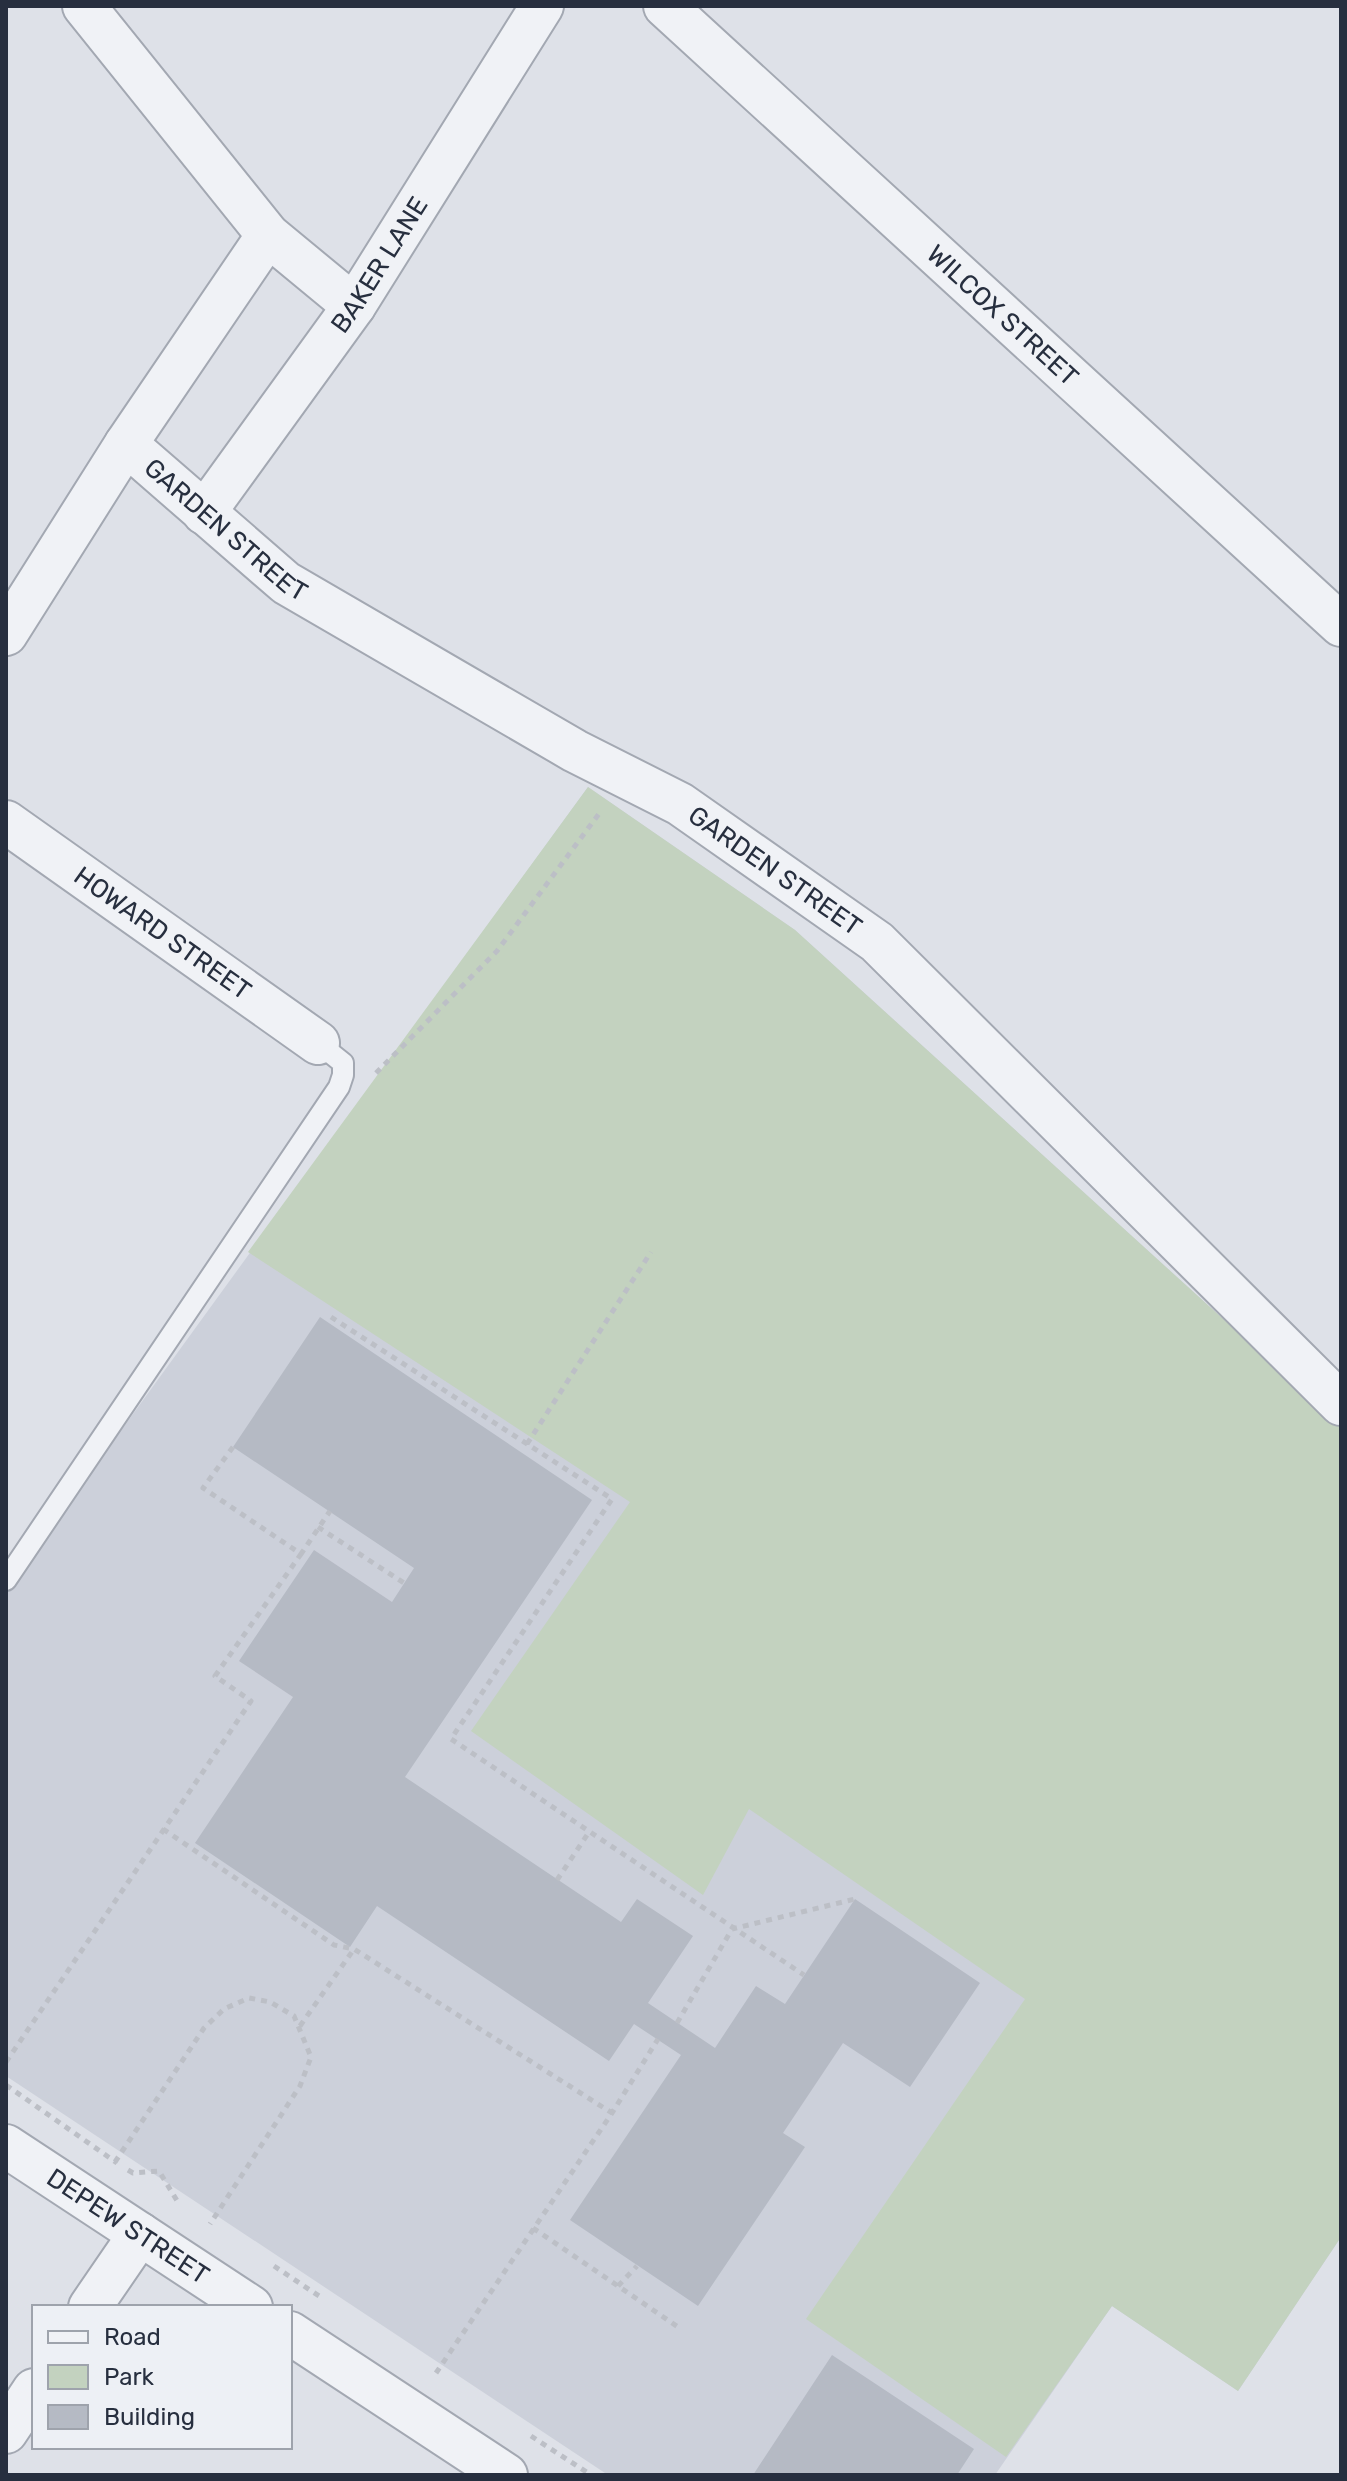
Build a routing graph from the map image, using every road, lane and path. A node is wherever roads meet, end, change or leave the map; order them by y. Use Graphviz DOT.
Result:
graph roads {
  1 [pos="84,6"];
  2 [pos="542,6"];
  3 [pos="665,6"];
  4 [pos="268,235"];
  5 [pos="354,306"];
  6 [pos="126,444"];
  7 [pos="204,513"];
  8 [pos="1341,625"];
  9 [pos="6,634"];
  10 [pos="626,777"];
  11 [pos="6,822"];
  12 [pos="318,1043"];
  13 [pos="339,1087"];
  14 [pos="651,1252"];
  15 [pos="331,1317"];
  16 [pos="1341,1404"];
  17 [pos="527,1444"];
  18 [pos="233,1447"];
  19 [pos="330,1511"];
  20 [pos="318,1527"];
  21 [pos="301,1554"];
  22 [pos="6,1580"];
  23 [pos="404,1583"];
  24 [pos="163,1829"];
  25 [pos="589,1832"];
  26 [pos="557,1880"];
  27 [pos="855,1899"];
  28 [pos="732,1929"];
  29 [pos="354,1949"];
  30 [pos="804,1975"];
  31 [pos="677,2023"];
  32 [pos="300,2026"];
  33 [pos="658,2039"];
  34 [pos="6,2062"];
  35 [pos="6,2085"];
  36 [pos="612,2113"];
  37 [pos="6,2146"];
  38 [pos="115,2162"];
  39 [pos="187,2209"];
  40 [pos="199,2217"];
  41 [pos="533,2228"];
  42 [pos="140,2234"];
  43 [pos="263,2259"];
  44 [pos="637,2266"];
  45 [pos="618,2286"];
  46 [pos="330,2303"];
  47 [pos="91,2305"];
  48 [pos="248,2305"];
  49 [pos="678,2327"];
  50 [pos="292,2334"];
  51 [pos="423,2364"];
  52 [pos="436,2373"];
  53 [pos="449,2382"];
  54 [pos="32,2393"];
  55 [pos="6,2432"];
  56 [pos="526,2433"];
  57 [pos="506,2475"];
  58 [pos="591,2475"];
  1 -- 4 [label="street"];
  2 -- 5 [label="street, BAKER LANE"];
  3 -- 8 [label="street, WILCOX STREET"];
  4 -- 5 [label="street"];
  4 -- 6 [label="street"];
  5 -- 7 [label="street, BAKER LANE"];
  6 -- 7 [label="street, GARDEN STREET"];
  6 -- 9 [label="street"];
  7 -- 10 [label="street, GARDEN STREET"];
  10 -- 13 [label="path"];
  10 -- 16 [label="street, GARDEN STREET"];
  11 -- 12 [label="street, HOWARD STREET"];
  12 -- 13 [label="lane"];
  13 -- 22 [label="lane"];
  14 -- 17 [label="path"];
  15 -- 17 [label="path"];
  17 -- 25 [label="path"];
  18 -- 21 [label="path"];
  19 -- 20 [label="path"];
  20 -- 21 [label="path"];
  20 -- 23 [label="path"];
  21 -- 24 [label="path"];
  24 -- 29 [label="path"];
  24 -- 34 [label="path"];
  25 -- 26 [label="path"];
  25 -- 28 [label="path"];
  27 -- 28 [label="path"];
  28 -- 30 [label="path"];
  28 -- 31 [label="path"];
  29 -- 32 [label="path"];
  29 -- 36 [label="path"];
  32 -- 38 [label="path"];
  32 -- 40 [label="path"];
  33 -- 36 [label="path"];
  35 -- 38 [label="path"];
  36 -- 41 [label="path"];
  37 -- 42 [label="street, DEPEW STREET"];
  38 -- 39 [label="path"];
  41 -- 45 [label="path"];
  41 -- 52 [label="path"];
  42 -- 47 [label="street"];
  42 -- 48 [label="street, DEPEW STREET"];
  43 -- 46 [label="path"];
  44 -- 45 [label="path"];
  45 -- 49 [label="path"];
  50 -- 57 [label="street"];
  51 -- 52 [label="path"];
  52 -- 53 [label="path"];
  54 -- 55 [label="street"];
  56 -- 58 [label="path"];
}
